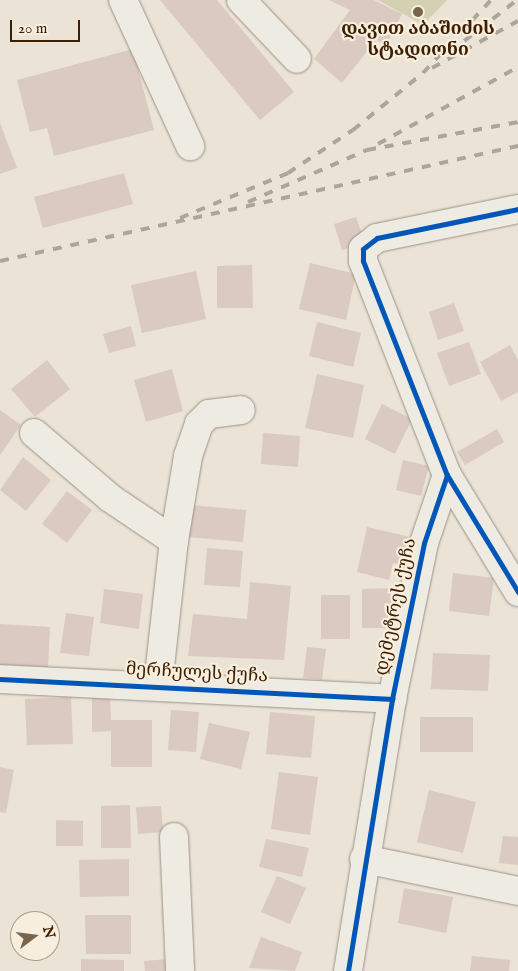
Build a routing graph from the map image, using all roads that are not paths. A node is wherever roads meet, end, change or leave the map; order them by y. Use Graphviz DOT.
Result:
graph roads {
  1 [pos="123,0"];
  2 [pos="241,0"];
  3 [pos="296,59"];
  4 [pos="190,146"];
  5 [pos="518,209"];
  6 [pos="241,410"];
  7 [pos="34,433"];
  8 [pos="447,475"];
  9 [pos="174,541"];
  10 [pos="518,592"];
  11 [pos="0,679"];
  12 [pos="158,684"];
  13 [pos="392,699"];
  14 [pos="174,837"];
  15 [pos="364,859"];
  16 [pos="518,891"];
  17 [pos="180,971"];
  18 [pos="348,971"];
  1 -- 4 [label="street"];
  2 -- 3 [label="street"];
  5 -- 8 [label="street"];
  6 -- 9 [label="street"];
  7 -- 9 [label="street"];
  8 -- 10 [label="street"];
  8 -- 13 [label="street, დემეტრეს ქუჩა"];
  9 -- 12 [label="street"];
  11 -- 12 [label="street, მერჩულეს ქუჩა"];
  12 -- 13 [label="street, მერჩულეს ქუჩა"];
  13 -- 15 [label="street, დემეტრეს ქუჩა"];
  14 -- 17 [label="street"];
  15 -- 16 [label="street"];
  15 -- 18 [label="street, დემეტრეს ქუჩა"];
}
